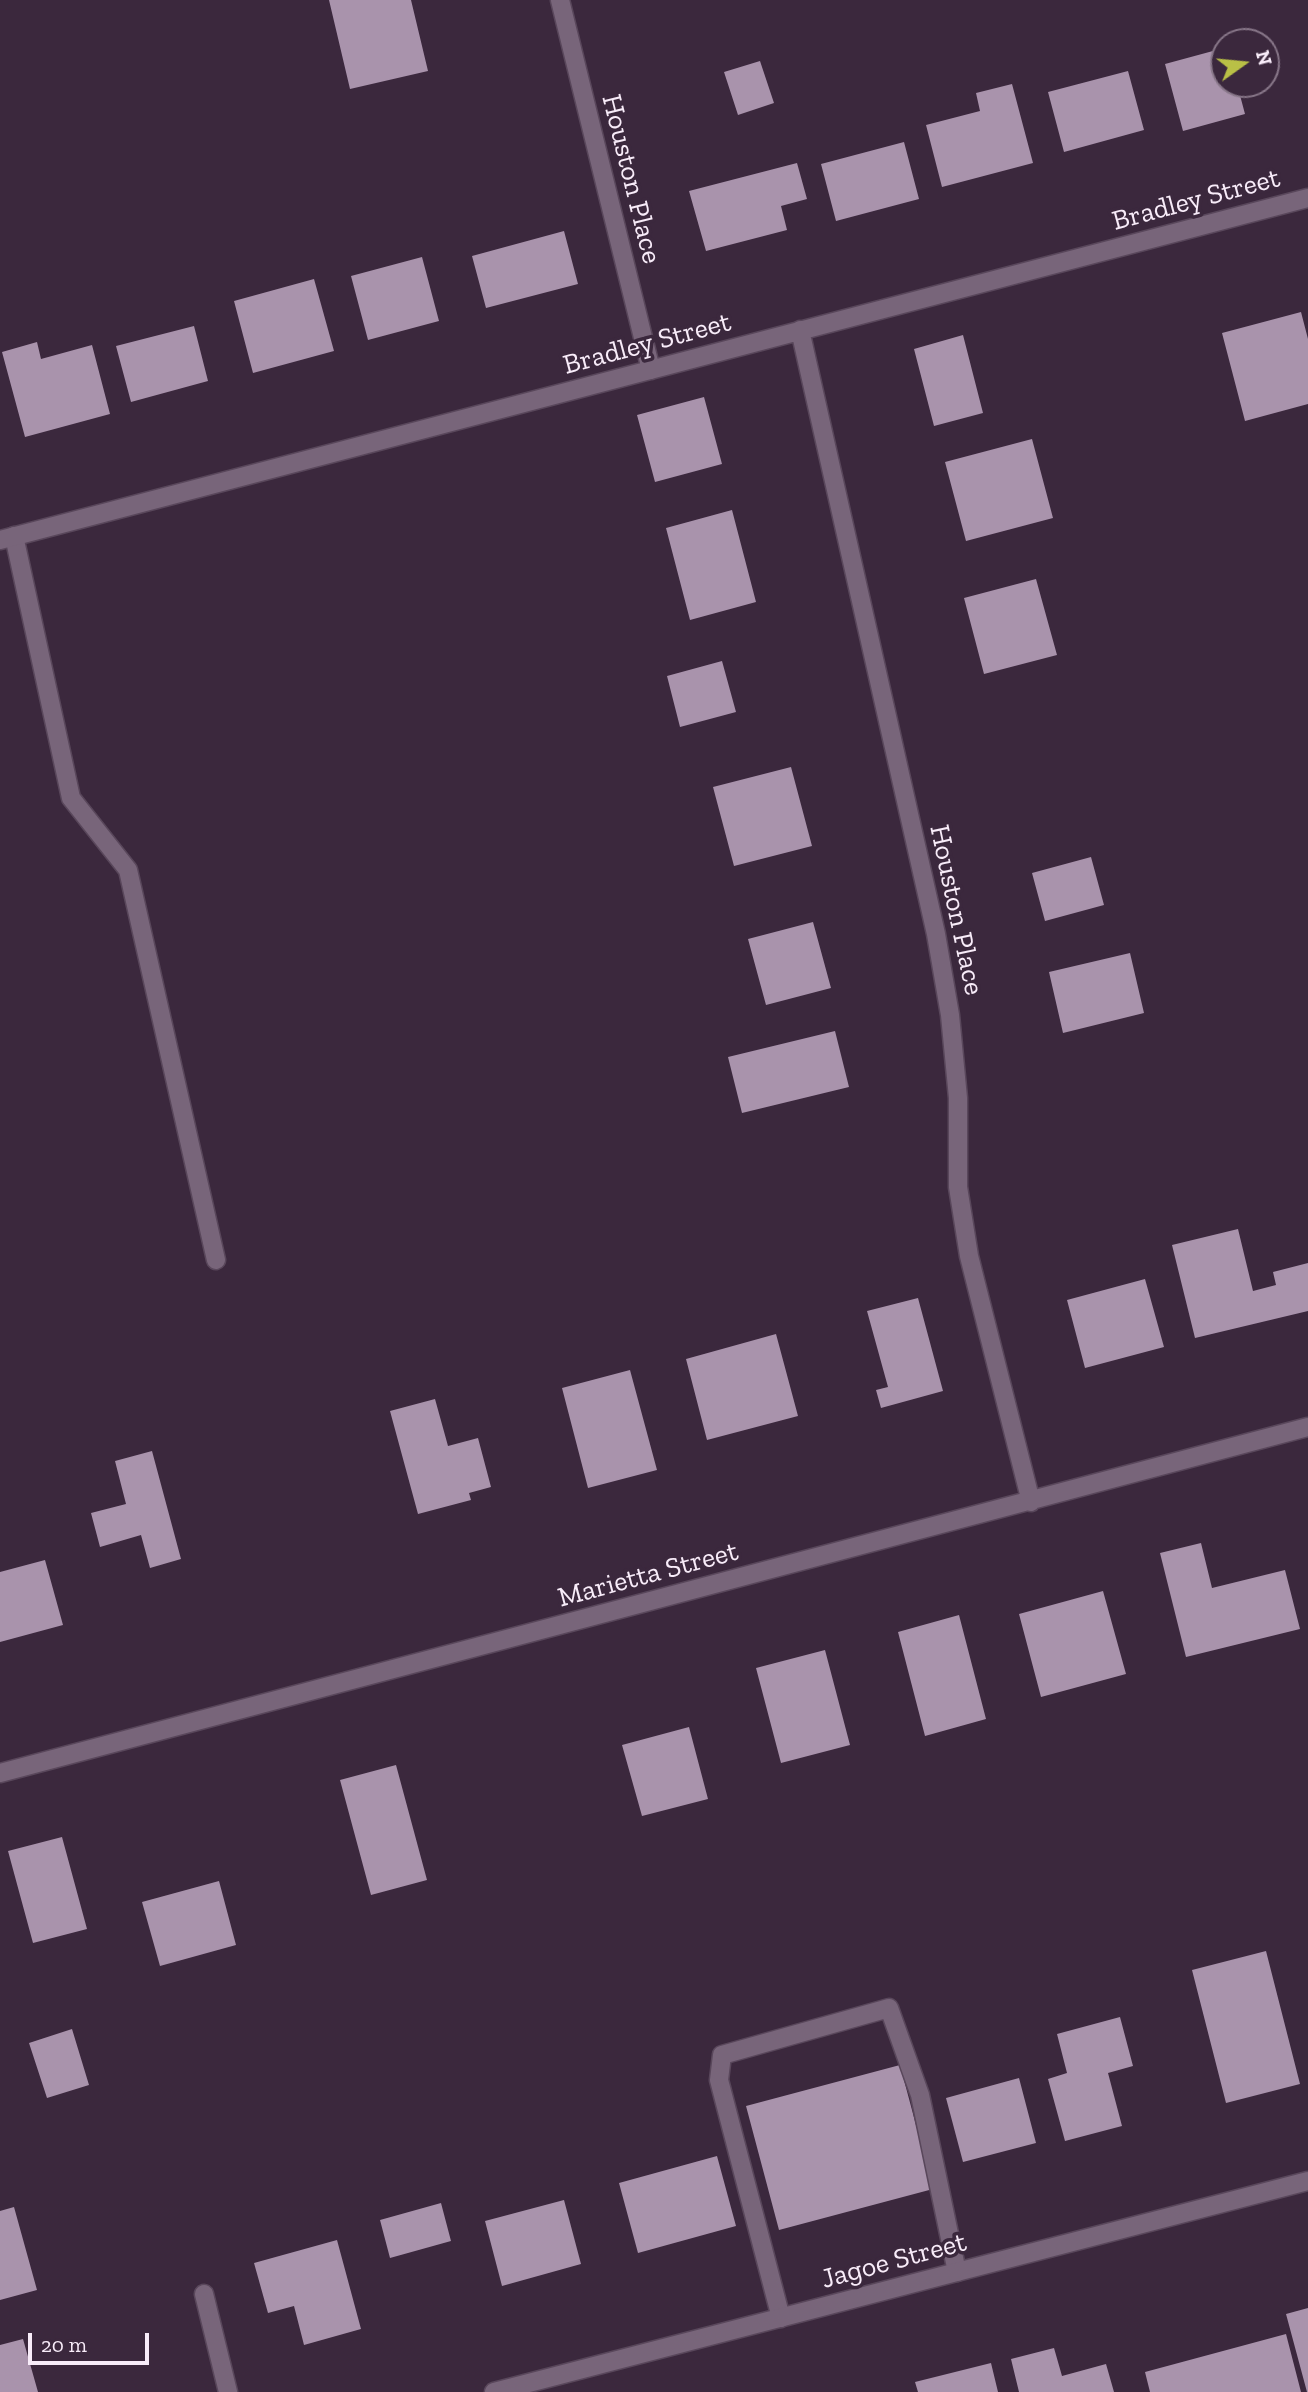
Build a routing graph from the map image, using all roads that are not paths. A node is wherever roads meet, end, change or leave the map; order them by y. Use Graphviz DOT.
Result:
graph roads {
  1 [pos="560,0"];
  2 [pos="1308,198"];
  3 [pos="800,330"];
  4 [pos="651,370"];
  5 [pos="7,538"];
  6 [pos="216,1261"];
  7 [pos="1308,1427"];
  8 [pos="1031,1502"];
  9 [pos="0,1773"];
  10 [pos="1308,2181"];
  11 [pos="957,2272"];
  12 [pos="204,2294"];
  13 [pos="781,2318"];
  14 [pos="228,2392"];
  15 [pos="494,2392"];
  1 -- 4 [label="street, Houston Place"];
  2 -- 3 [label="street, Bradley Street"];
  3 -- 4 [label="street, Bradley Street"];
  3 -- 8 [label="street, Houston Place"];
  4 -- 5 [label="street, Bradley Street"];
  5 -- 6 [label="street"];
  7 -- 8 [label="street, Marietta Street"];
  8 -- 9 [label="street, Marietta Street"];
  10 -- 11 [label="street, Jagoe Street"];
  11 -- 13 [label="street, Jagoe Street"];
  11 -- 13 [label="street"];
  12 -- 14 [label="street"];
  13 -- 15 [label="street, Jagoe Street"];
}
